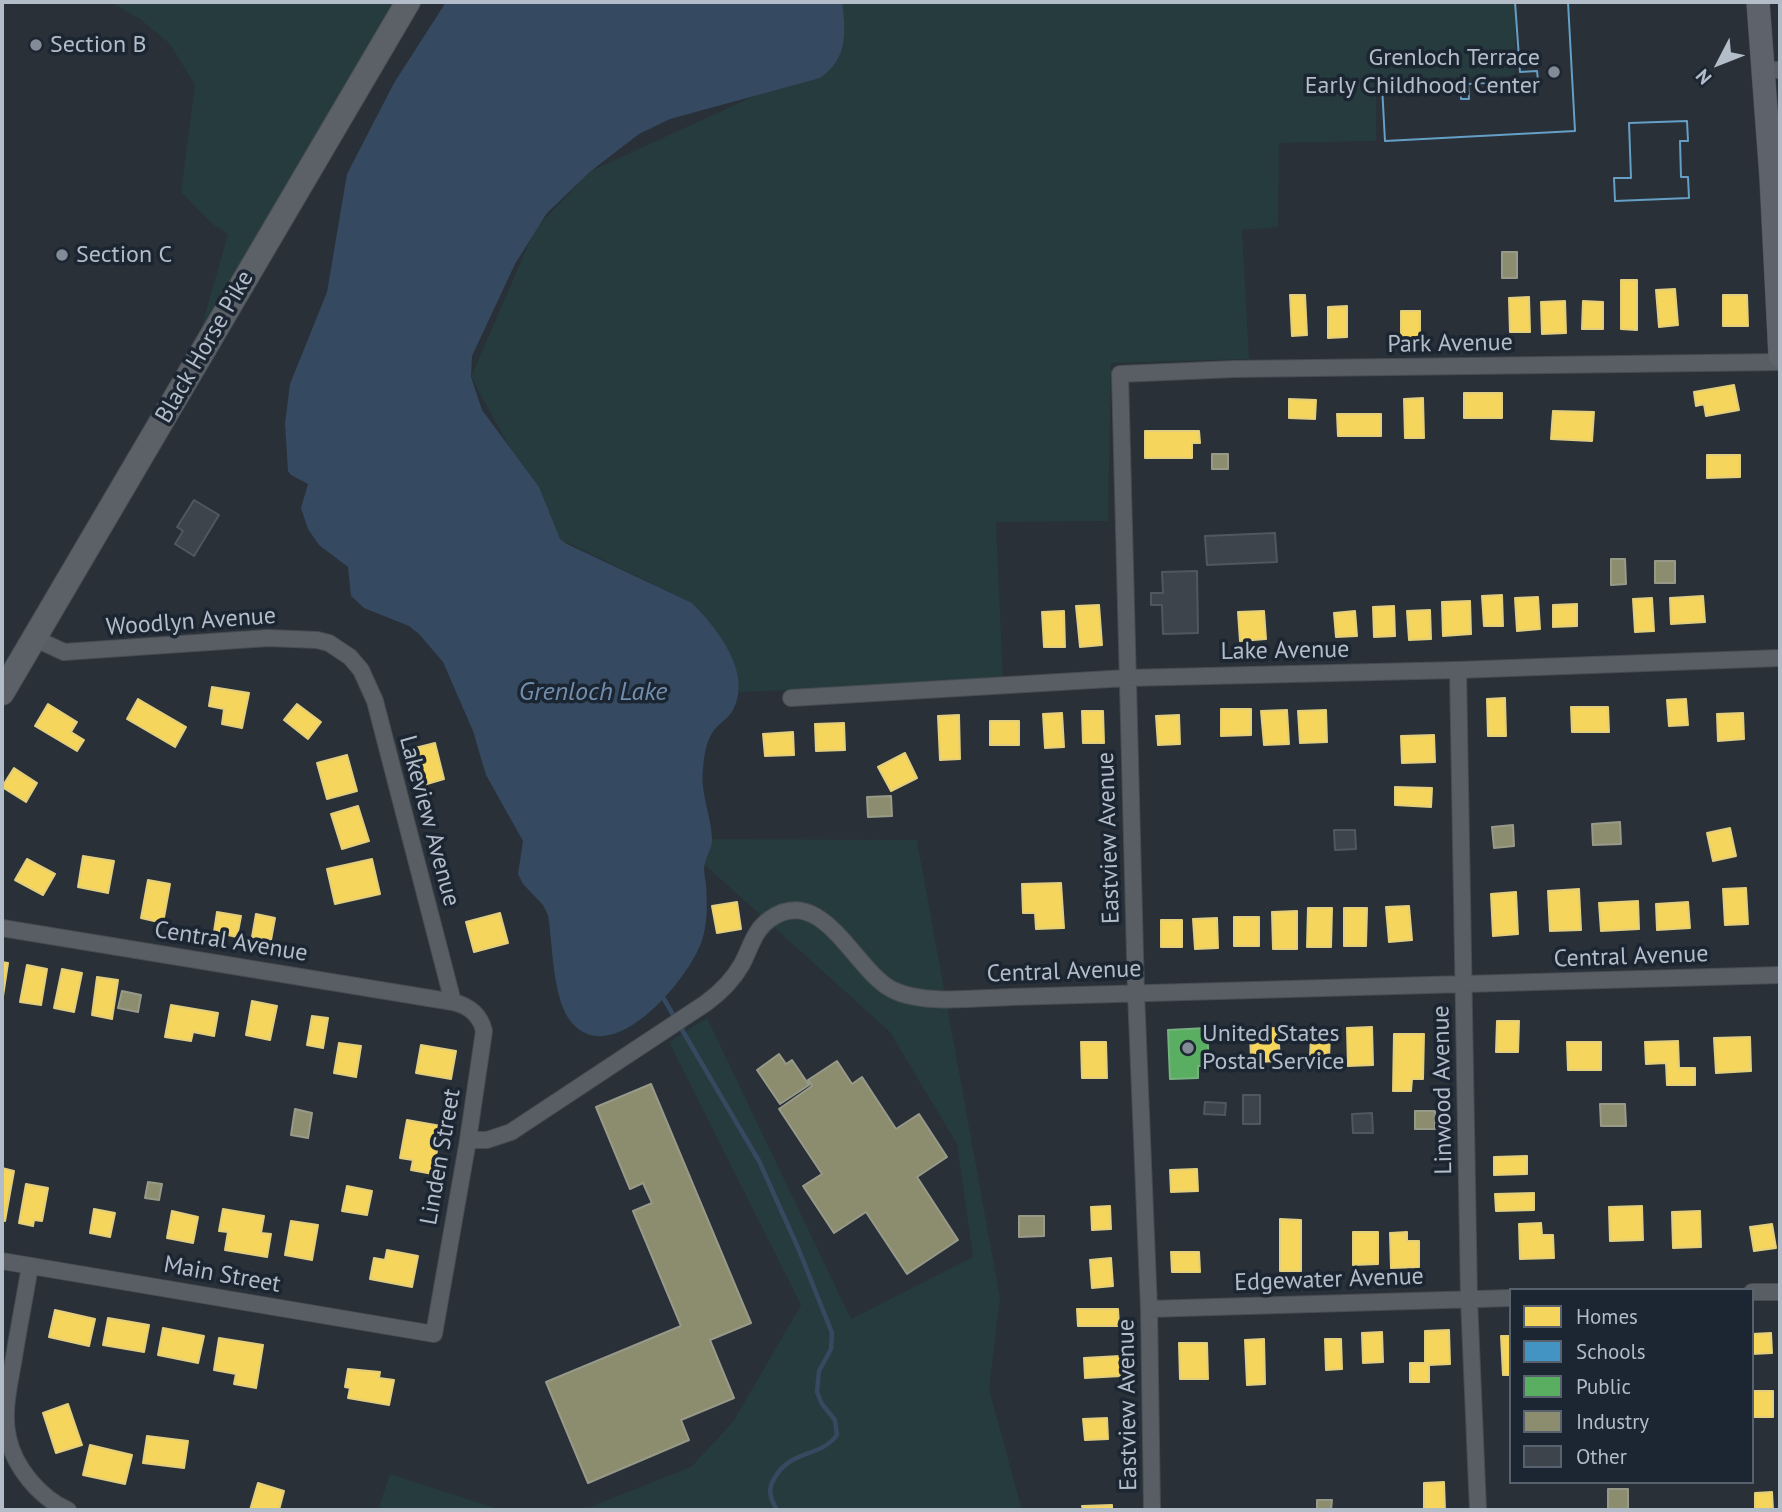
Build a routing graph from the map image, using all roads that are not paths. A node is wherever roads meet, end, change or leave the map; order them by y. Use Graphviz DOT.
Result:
graph roads {
  1 [pos="408,2"];
  2 [pos="1758,2"];
  3 [pos="1771,70"];
  4 [pos="1780,356"];
  5 [pos="1780,362"];
  6 [pos="1120,374"];
  7 [pos="34,638"];
  8 [pos="350,657"];
  9 [pos="1780,658"];
  10 [pos="1458,670"];
  11 [pos="1127,678"];
  12 [pos="2,693"];
  13 [pos="791,698"];
  14 [pos="2,928"];
  15 [pos="1780,975"];
  16 [pos="1465,984"];
  17 [pos="1136,993"];
  18 [pos="453,1002"];
  19 [pos="468,1140"];
  20 [pos="2,1261"];
  21 [pos="30,1266"];
  22 [pos="1754,1292"];
  23 [pos="1780,1292"];
  24 [pos="1509,1298"];
  25 [pos="1469,1299"];
  26 [pos="1149,1309"];
  27 [pos="434,1334"];
  28 [pos="68,1510"];
  29 [pos="1152,1510"];
  30 [pos="1478,1510"];
  1 -- 7 [label="main road, Black Horse Pike"];
  2 -- 3 [label="main road"];
  3 -- 4 [label="main road"];
  5 -- 6 [label="street, Park Avenue"];
  6 -- 11 [label="street, Eastview Avenue"];
  7 -- 8 [label="street, Woodlyn Avenue"];
  7 -- 12 [label="main road, Black Horse Pike"];
  8 -- 18 [label="street, Lakeview Avenue"];
  9 -- 10 [label="street, Lake Avenue"];
  10 -- 11 [label="street, Lake Avenue"];
  10 -- 16 [label="street, Linwood Avenue"];
  11 -- 13 [label="street, Lake Avenue"];
  11 -- 17 [label="street, Eastview Avenue"];
  14 -- 18 [label="street, Central Avenue"];
  15 -- 16 [label="street, Central Avenue"];
  16 -- 17 [label="street, Central Avenue"];
  16 -- 25 [label="street, Linwood Avenue"];
  17 -- 19 [label="street, Central Avenue"];
  17 -- 26 [label="street, Eastview Avenue"];
  18 -- 19 [label="street, Linden Street"];
  19 -- 27 [label="street, Linden Street"];
  20 -- 21 [label="street, Main Street"];
  21 -- 27 [label="street, Main Street"];
  21 -- 28 [label="street"];
  22 -- 23 [label="street"];
  24 -- 25 [label="street, Edgewater Avenue"];
  25 -- 26 [label="street, Edgewater Avenue"];
  25 -- 30 [label="street, Linwood Avenue"];
  26 -- 29 [label="street, Eastview Avenue"];
}
